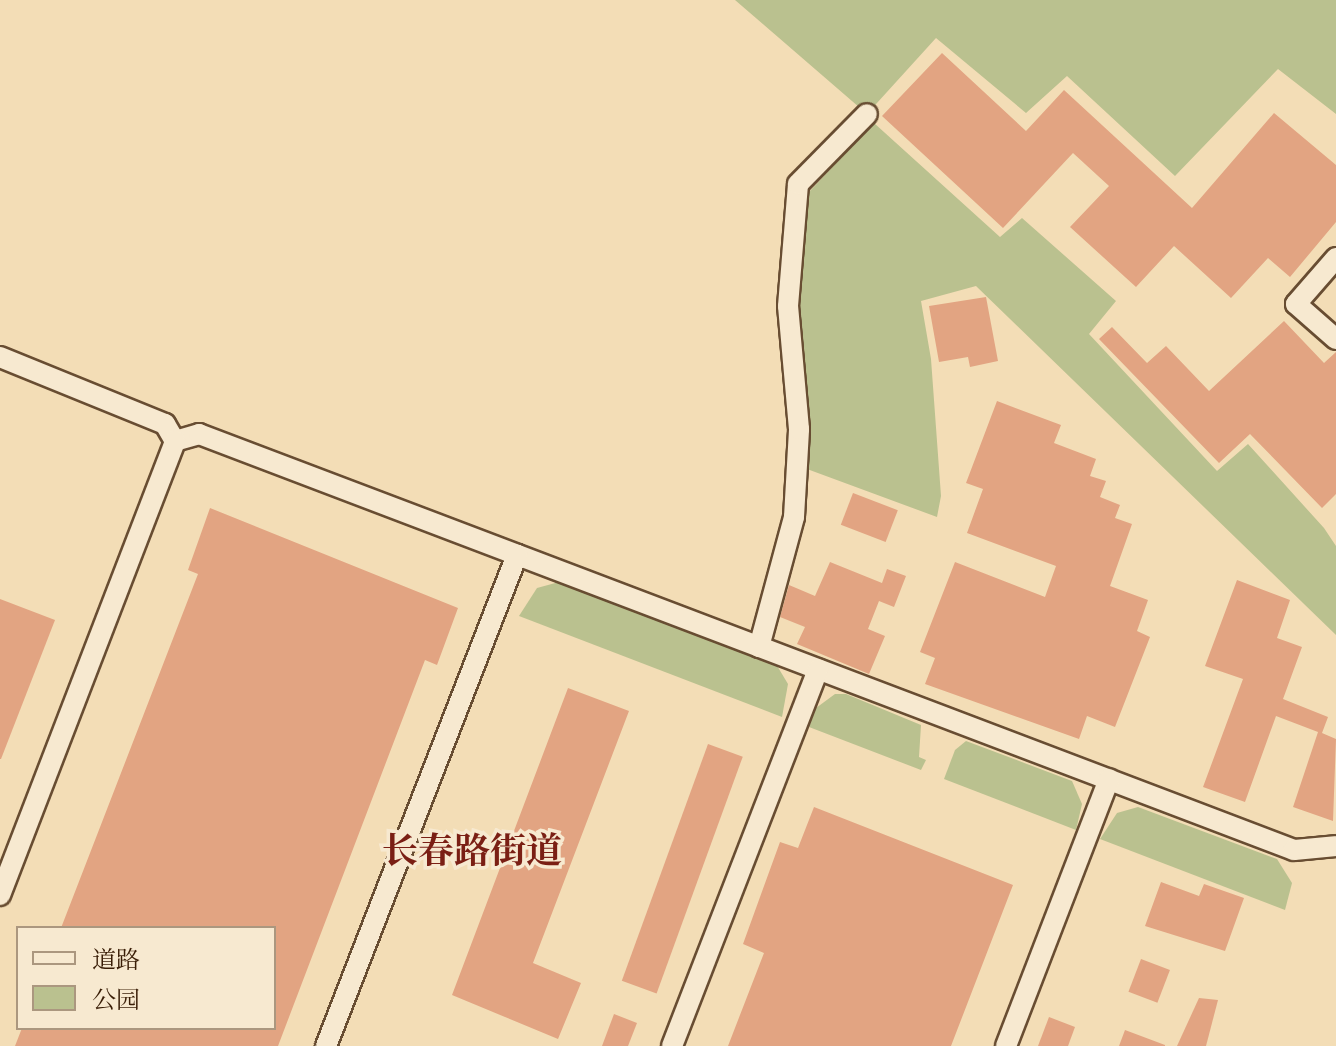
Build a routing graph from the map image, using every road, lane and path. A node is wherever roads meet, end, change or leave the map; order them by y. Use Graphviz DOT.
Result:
graph roads {
  1 [pos="867,114"];
  2 [pos="1336,258"];
  3 [pos="1336,339"];
  4 [pos="0,357"];
  5 [pos="175,441"];
  6 [pos="517,555"];
  7 [pos="759,647"];
  8 [pos="818,669"];
  9 [pos="1109,779"];
  10 [pos="1336,846"];
  11 [pos="0,895"];
  12 [pos="326,1046"];
  13 [pos="672,1046"];
  14 [pos="1006,1046"];
  1 -- 7 [label="lane"];
  2 -- 3 [label="lane"];
  4 -- 5 [label="lane"];
  5 -- 6 [label="lane"];
  5 -- 11 [label="lane"];
  6 -- 7 [label="lane"];
  6 -- 12 [label="lane"];
  7 -- 8 [label="lane"];
  8 -- 9 [label="lane"];
  8 -- 13 [label="lane"];
  9 -- 10 [label="lane"];
  9 -- 14 [label="lane"];
}
